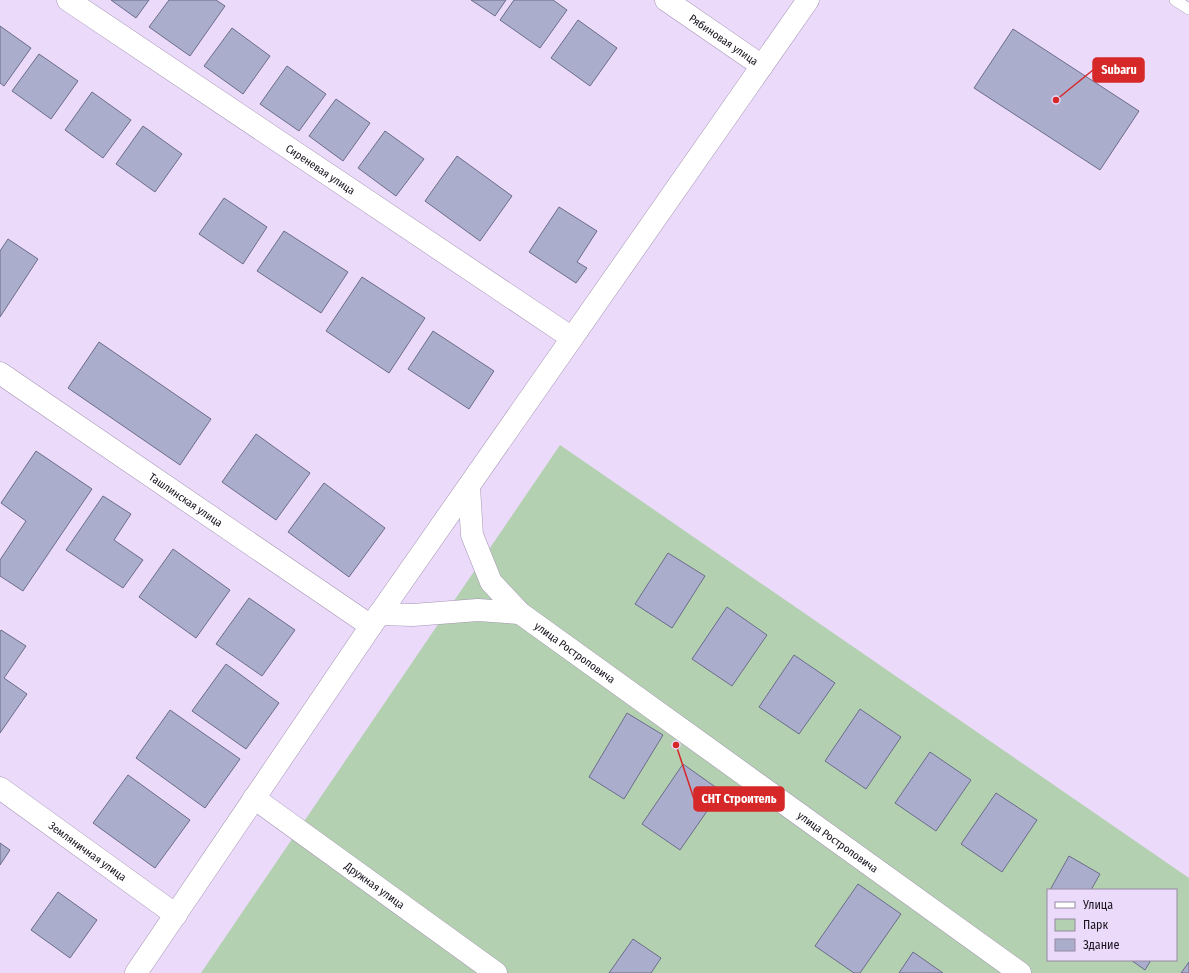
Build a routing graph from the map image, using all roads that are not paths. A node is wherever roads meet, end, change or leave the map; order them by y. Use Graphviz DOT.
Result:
graph roads {
  1 [pos="68,0"];
  2 [pos="666,0"];
  3 [pos="808,0"];
  4 [pos="1176,0"];
  5 [pos="1189,9"];
  6 [pos="762,66"];
  7 [pos="572,338"];
  8 [pos="0,373"];
  9 [pos="469,487"];
  10 [pos="520,613"];
  11 [pos="375,620"];
  12 [pos="0,788"];
  13 [pos="254,798"];
  14 [pos="176,915"];
  15 [pos="136,973"];
  16 [pos="496,973"];
  17 [pos="1020,973"];
  1 -- 7 [label="street, Сиреневая улица"];
  2 -- 6 [label="street, Рябиновая улица"];
  3 -- 6 [label="street"];
  4 -- 5 [label="lane"];
  6 -- 7 [label="street"];
  7 -- 9 [label="street"];
  8 -- 11 [label="street, Ташлинская улица"];
  9 -- 10 [label="street, улица Ростроповича"];
  9 -- 11 [label="street"];
  10 -- 11 [label="street"];
  10 -- 17 [label="street, улица Ростроповича"];
  11 -- 13 [label="street"];
  12 -- 14 [label="street, Земляничная улица"];
  13 -- 14 [label="street"];
  13 -- 16 [label="street, Дружная улица"];
  14 -- 15 [label="street"];
}
